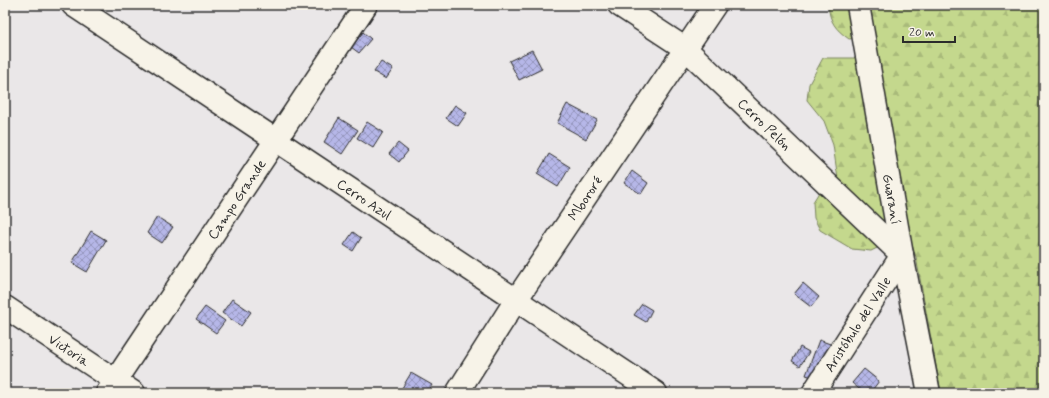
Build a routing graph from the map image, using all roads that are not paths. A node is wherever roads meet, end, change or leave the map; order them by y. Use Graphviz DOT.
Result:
graph roads {
  1 [pos="73,5"];
  2 [pos="366,5"];
  3 [pos="619,5"];
  4 [pos="715,5"];
  5 [pos="858,5"];
  6 [pos="686,49"];
  7 [pos="276,140"];
  8 [pos="902,256"];
  9 [pos="516,300"];
  10 [pos="5,307"];
  11 [pos="111,387"];
  12 [pos="134,393"];
  13 [pos="457,393"];
  14 [pos="656,393"];
  15 [pos="813,393"];
  16 [pos="929,393"];
  1 -- 7 [label="street, Cerro Azul"];
  2 -- 7 [label="street, Campo Grande"];
  3 -- 6 [label="street, Cerro Pelón"];
  4 -- 6 [label="street, Mbororé"];
  5 -- 8 [label="street, Guaraní"];
  6 -- 8 [label="street, Cerro Pelón"];
  6 -- 9 [label="street, Mbororé"];
  7 -- 9 [label="street, Cerro Azul"];
  7 -- 11 [label="street, Campo Grande"];
  8 -- 15 [label="street, Aristóbulo del Valle"];
  8 -- 16 [label="street, Guaraní"];
  9 -- 13 [label="street, Mbororé"];
  9 -- 14 [label="street, Cerro Azul"];
  10 -- 11 [label="street, Victoria"];
  11 -- 12 [label="street, Victoria"];
}
